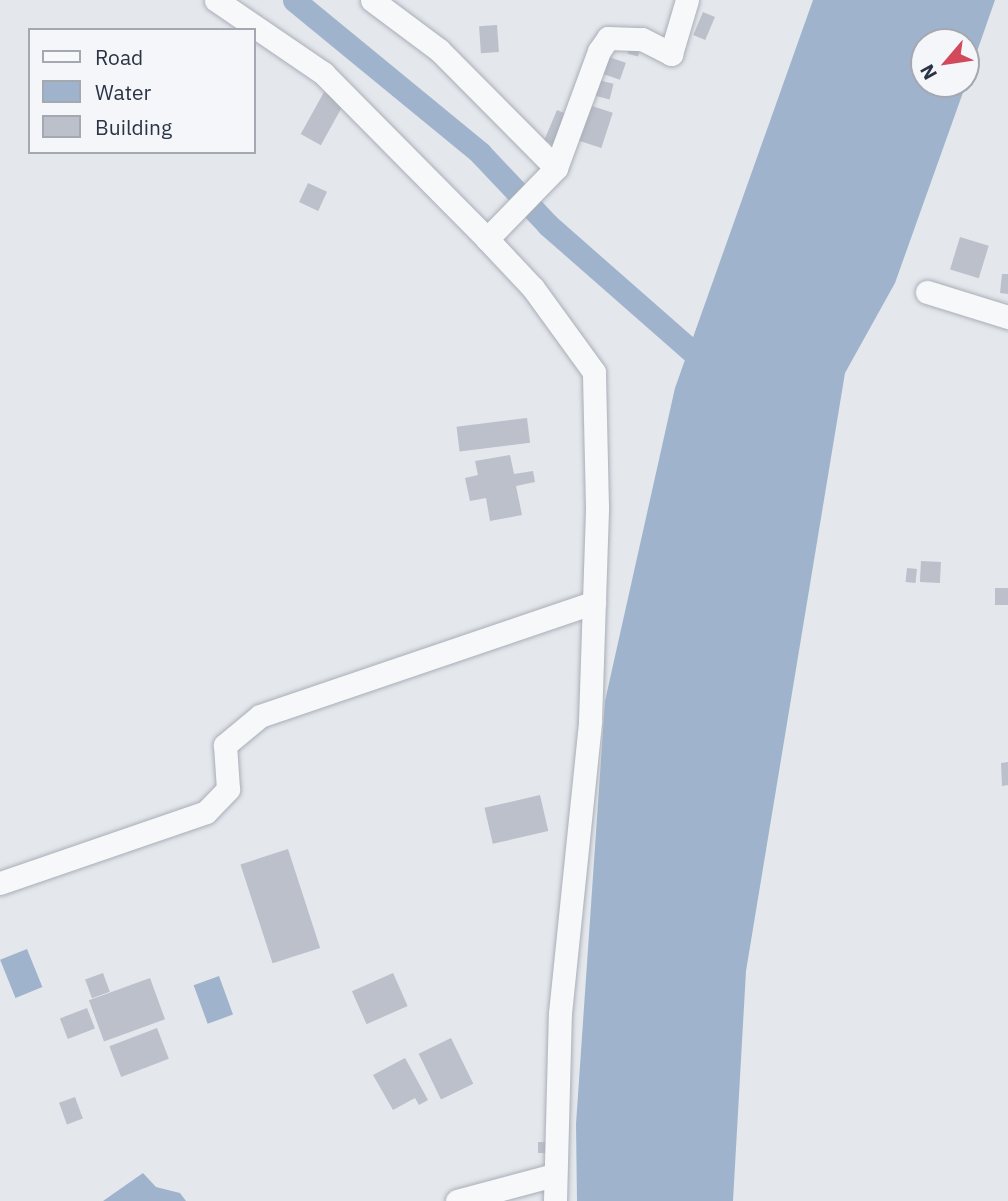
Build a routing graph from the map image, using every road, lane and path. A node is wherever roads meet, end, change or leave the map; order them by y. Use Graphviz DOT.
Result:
graph roads {
  1 [pos="216,0"];
  2 [pos="372,0"];
  3 [pos="687,0"];
  4 [pos="556,168"];
  5 [pos="492,232"];
  6 [pos="927,292"];
  7 [pos="1008,317"];
  8 [pos="594,602"];
  9 [pos="0,883"];
  10 [pos="554,1175"];
  11 [pos="457,1201"];
  12 [pos="555,1201"];
  1 -- 5 [label="street"];
  2 -- 4 [label="street"];
  3 -- 4 [label="street"];
  4 -- 5 [label="street"];
  5 -- 8 [label="street"];
  6 -- 7 [label="street"];
  8 -- 9 [label="street"];
  8 -- 10 [label="street"];
  10 -- 11 [label="street"];
  10 -- 12 [label="street"];
}
